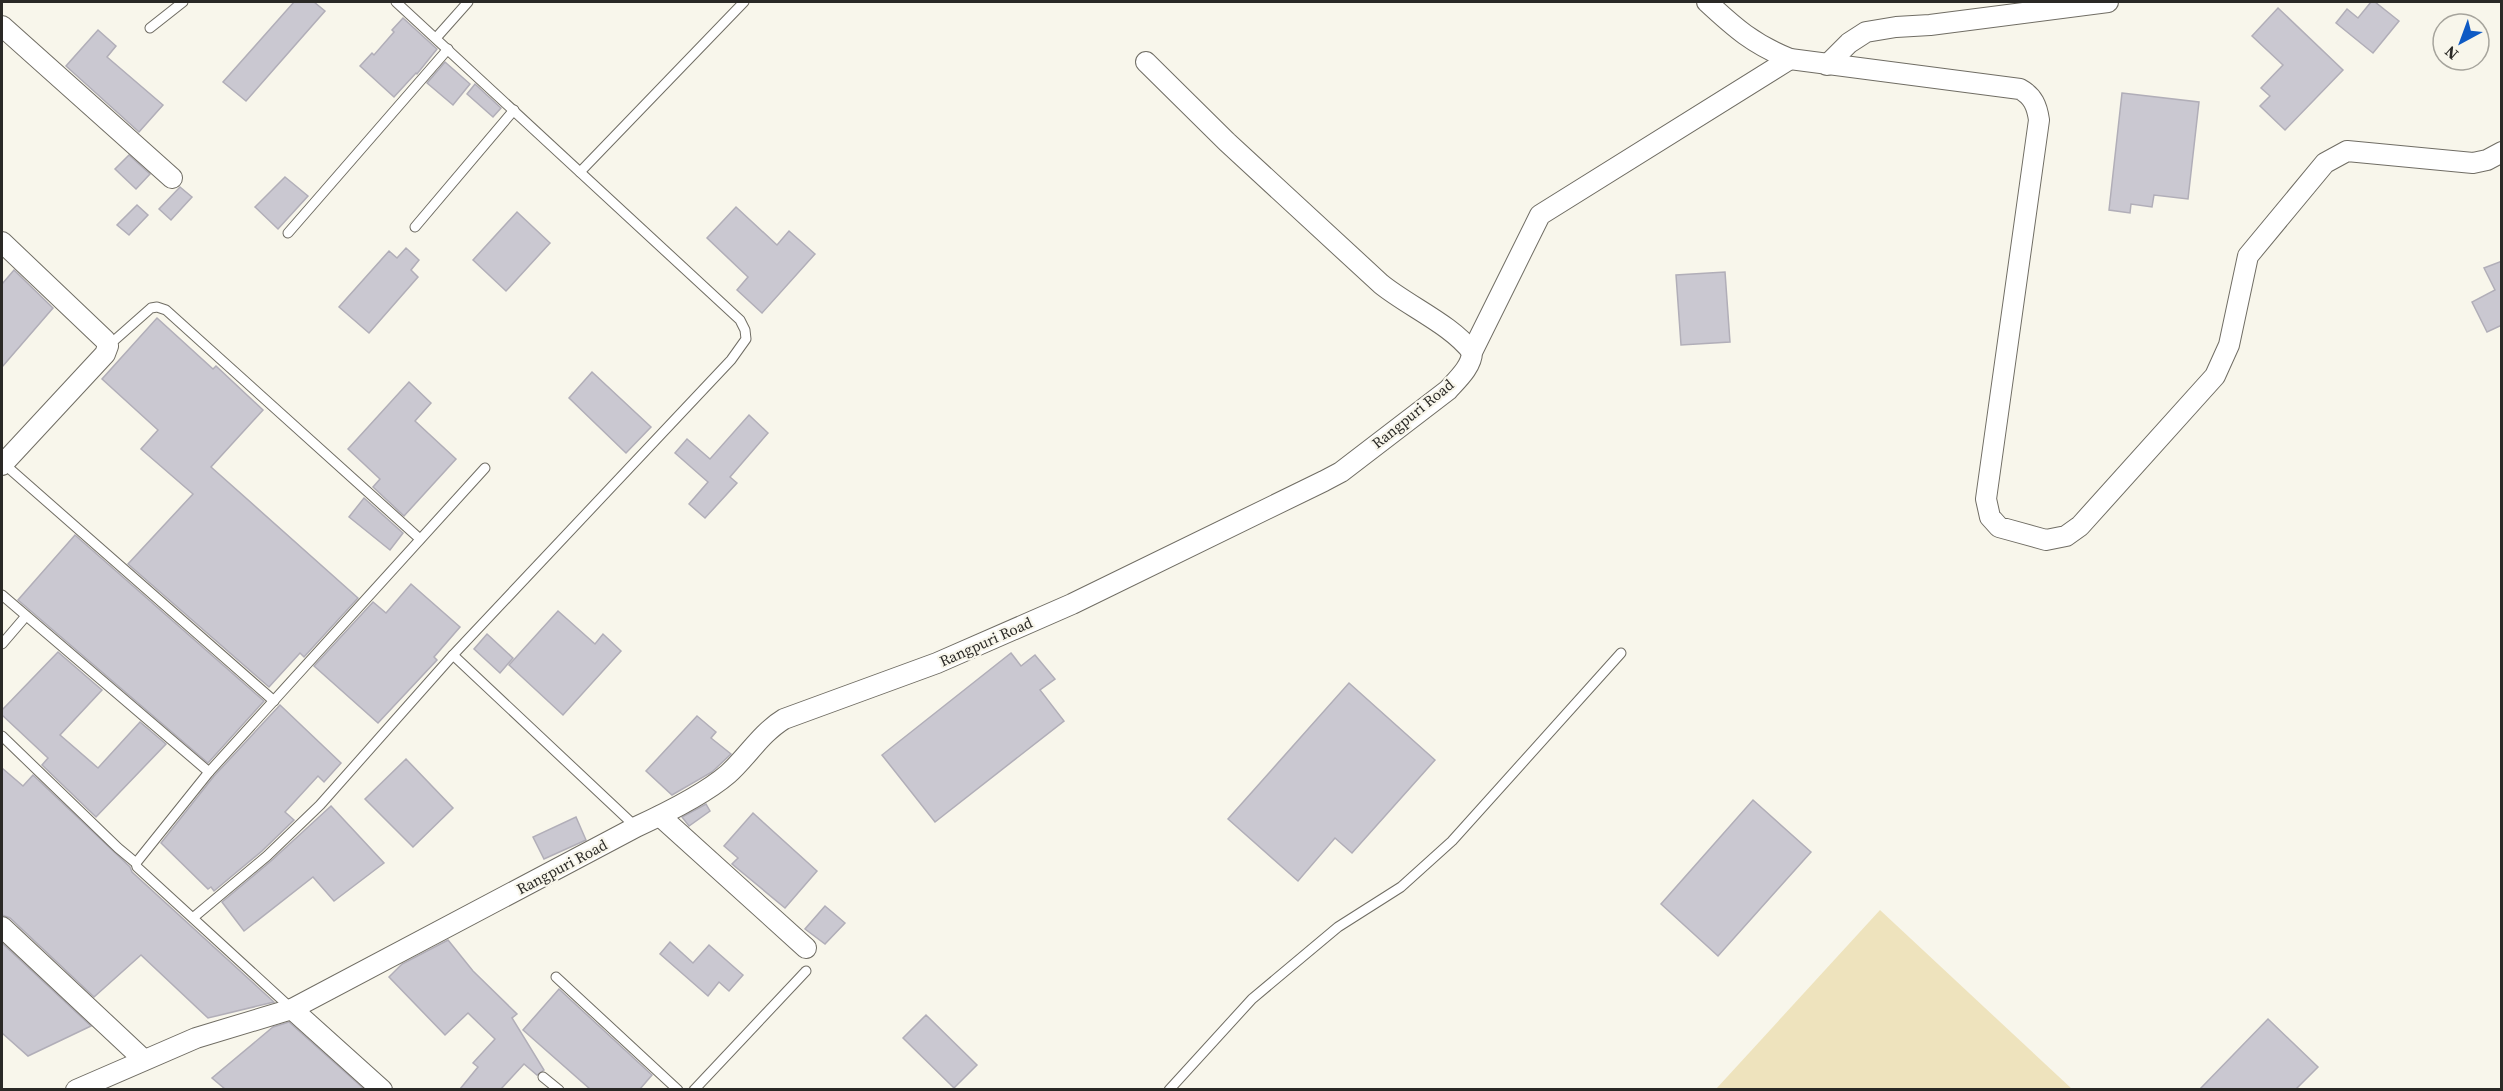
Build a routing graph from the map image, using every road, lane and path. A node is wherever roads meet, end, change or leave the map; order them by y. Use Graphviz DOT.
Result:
graph roads {
  1 [pos="183,2"];
  2 [pos="396,2"];
  3 [pos="468,2"];
  4 [pos="744,2"];
  5 [pos="1707,2"];
  6 [pos="2108,2"];
  7 [pos="2,26"];
  8 [pos="150,28"];
  9 [pos="436,38"];
  10 [pos="448,49"];
  11 [pos="1790,59"];
  12 [pos="1146,62"];
  13 [pos="1827,65"];
  14 [pos="514,110"];
  15 [pos="2502,152"];
  16 [pos="580,171"];
  17 [pos="172,178"];
  18 [pos="414,227"];
  19 [pos="288,233"];
  20 [pos="2,242"];
  21 [pos="108,346"];
  22 [pos="1472,352"];
  23 [pos="2,463"];
  24 [pos="485,468"];
  25 [pos="420,539"];
  26 [pos="2,595"];
  27 [pos="26,615"];
  28 [pos="2,644"];
  29 [pos="1621,653"];
  30 [pos="453,655"];
  31 [pos="274,701"];
  32 [pos="2,736"];
  33 [pos="209,772"];
  34 [pos="660,816"];
  35 [pos="636,827"];
  36 [pos="136,863"];
  37 [pos="194,917"];
  38 [pos="2,927"];
  39 [pos="806,948"];
  40 [pos="806,971"];
  41 [pos="556,977"];
  42 [pos="292,1009"];
  43 [pos="144,1060"];
  44 [pos="543,1077"];
  45 [pos="76,1089"];
  46 [pos="382,1089"];
  47 [pos="559,1089"];
  48 [pos="678,1089"];
  49 [pos="694,1089"];
  50 [pos="1169,1089"];
  1 -- 8 [label="lane"];
  2 -- 9 [label="lane"];
  3 -- 9 [label="lane"];
  4 -- 16 [label="lane"];
  5 -- 11 [label="street"];
  6 -- 13 [label="street"];
  7 -- 17 [label="street"];
  9 -- 10 [label="lane"];
  10 -- 14 [label="lane"];
  10 -- 19 [label="lane"];
  11 -- 13 [label="street"];
  11 -- 22 [label="street, Rangpuri Road"];
  12 -- 22 [label="street"];
  13 -- 15 [label="street"];
  14 -- 16 [label="lane"];
  14 -- 18 [label="lane"];
  16 -- 30 [label="lane"];
  20 -- 21 [label="street"];
  21 -- 23 [label="street"];
  21 -- 25 [label="lane"];
  22 -- 34 [label="street, Rangpuri Road"];
  23 -- 31 [label="lane"];
  24 -- 25 [label="lane"];
  25 -- 31 [label="lane"];
  26 -- 27 [label="lane"];
  27 -- 28 [label="lane"];
  27 -- 33 [label="lane"];
  29 -- 50 [label="lane"];
  30 -- 35 [label="lane"];
  30 -- 37 [label="lane"];
  31 -- 33 [label="lane"];
  32 -- 36 [label="lane"];
  33 -- 36 [label="lane"];
  34 -- 35 [label="street, Rangpuri Road"];
  34 -- 39 [label="street"];
  35 -- 42 [label="street, Rangpuri Road"];
  36 -- 37 [label="lane"];
  37 -- 42 [label="lane"];
  38 -- 43 [label="street"];
  40 -- 49 [label="lane"];
  41 -- 48 [label="lane"];
  42 -- 43 [label="street, Rangpuri Road"];
  42 -- 46 [label="street"];
  43 -- 45 [label="street, Rangpuri Road"];
  44 -- 47 [label="lane"];
}
